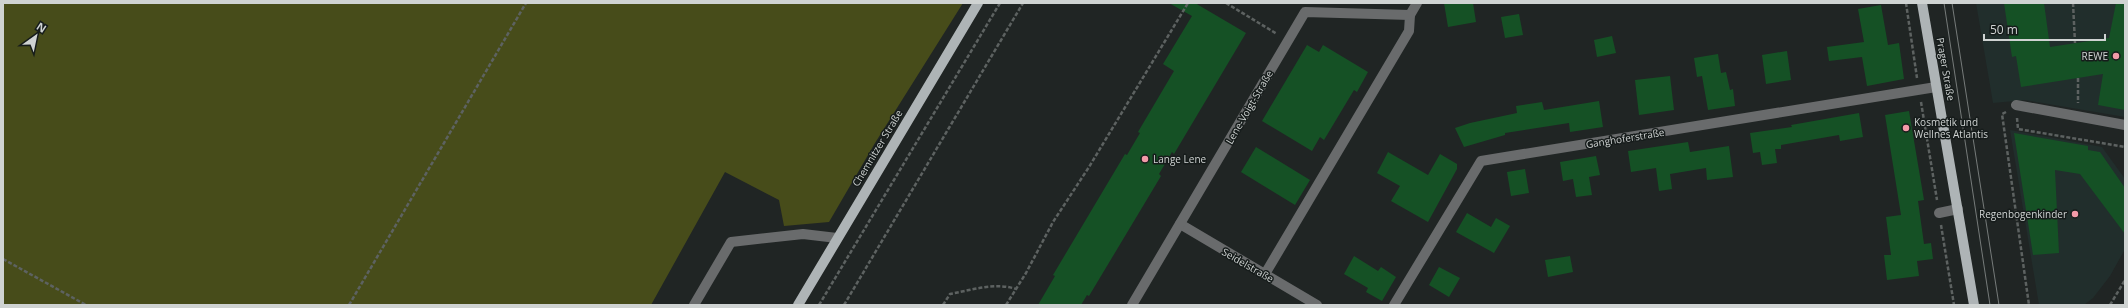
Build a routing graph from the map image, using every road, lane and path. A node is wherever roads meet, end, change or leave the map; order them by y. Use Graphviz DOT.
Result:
graph roads {
  1 [pos="526,3"];
  2 [pos="978,3"];
  3 [pos="1000,3"];
  4 [pos="1023,3"];
  5 [pos="1188,3"];
  6 [pos="1226,3"];
  7 [pos="1417,3"];
  8 [pos="1906,3"];
  9 [pos="1922,3"];
  10 [pos="2073,3"];
  11 [pos="1410,15"];
  12 [pos="1288,40"];
  13 [pos="2075,43"];
  14 [pos="2078,78"];
  15 [pos="1936,87"];
  16 [pos="1918,89"];
  17 [pos="2016,105"];
  18 [pos="2078,105"];
  19 [pos="2125,125"];
  20 [pos="2125,147"];
  21 [pos="1958,209"];
  22 [pos="1939,213"];
  23 [pos="1180,224"];
  24 [pos="837,238"];
  25 [pos="3,259"];
  26 [pos="1265,274"];
  27 [pos="2125,280"];
  28 [pos="1016,289"];
  29 [pos="86,305"];
  30 [pos="349,305"];
  31 [pos="694,305"];
  32 [pos="798,305"];
  33 [pos="819,305"];
  34 [pos="844,305"];
  35 [pos="943,305"];
  36 [pos="1006,305"];
  37 [pos="1132,305"];
  38 [pos="1317,305"];
  39 [pos="1394,305"];
  40 [pos="1954,305"];
  41 [pos="1974,305"];
  42 [pos="2029,305"];
  43 [pos="2110,305"];
  1 -- 30 [label="path"];
  2 -- 24 [label="main road, Chemnitzer Straße"];
  3 -- 33 [label="path"];
  4 -- 34 [label="path"];
  5 -- 28 [label="path"];
  6 -- 12 [label="path"];
  7 -- 11 [label="street"];
  8 -- 16 [label="path"];
  9 -- 15 [label="main road, Prager Straße"];
  10 -- 13 [label="path"];
  11 -- 12 [label="street, Lene-Voigt-Straße"];
  11 -- 26 [label="street"];
  12 -- 23 [label="street, Lene-Voigt-Straße"];
  14 -- 18 [label="path"];
  15 -- 16 [label="street, Ganghoferstraße"];
  15 -- 21 [label="main road, Prager Straße"];
  16 -- 22 [label="path"];
  16 -- 39 [label="street, Ganghoferstraße"];
  17 -- 19 [label="street"];
  17 -- 20 [label="path"];
  17 -- 42 [label="path"];
  21 -- 22 [label="street"];
  21 -- 41 [label="main road, Prager Straße"];
  22 -- 40 [label="path"];
  23 -- 26 [label="street, Seidelstraße"];
  23 -- 37 [label="street, Lene-Voigt-Straße"];
  24 -- 31 [label="street"];
  24 -- 32 [label="main road, Chemnitzer Straße"];
  25 -- 29 [label="path"];
  26 -- 38 [label="street, Seidelstraße"];
  27 -- 43 [label="path"];
  28 -- 35 [label="path"];
  28 -- 36 [label="path"];
}
